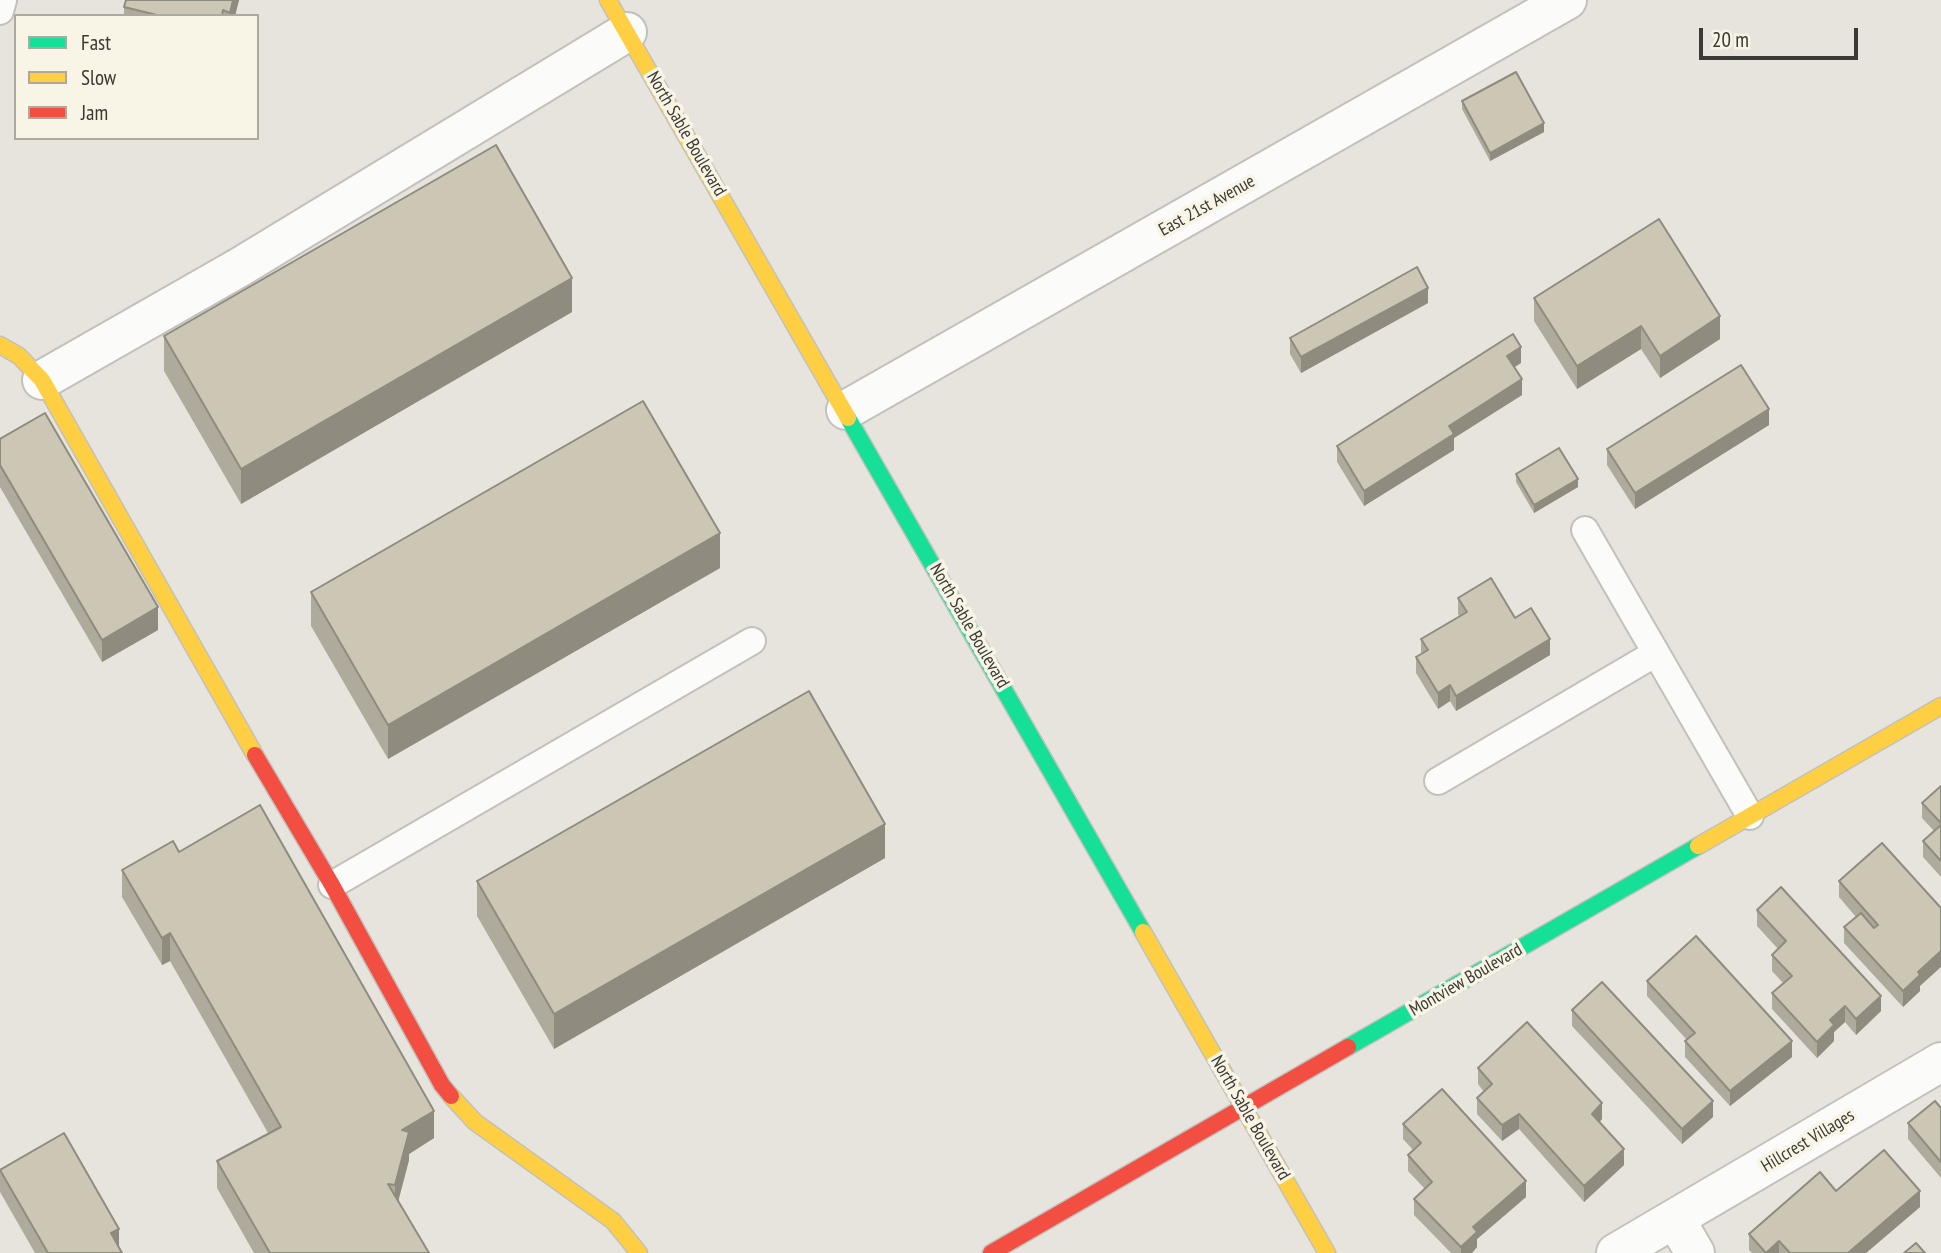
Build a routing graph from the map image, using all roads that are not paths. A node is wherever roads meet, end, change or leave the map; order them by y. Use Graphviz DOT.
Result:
graph roads {
  1 [pos="4,0"];
  2 [pos="1567,0"];
  3 [pos="0,11"];
  4 [pos="618,16"];
  5 [pos="0,345"];
  6 [pos="42,380"];
  7 [pos="846,410"];
  8 [pos="1585,530"];
  9 [pos="752,641"];
  10 [pos="1656,653"];
  11 [pos="1941,706"];
  12 [pos="1438,781"];
  13 [pos="1750,816"];
  14 [pos="332,885"];
  15 [pos="1941,1062"];
  16 [pos="1244,1108"];
  17 [pos="1675,1219"];
  18 [pos="639,1253"];
  19 [pos="991,1253"];
  20 [pos="1327,1253"];
  21 [pos="1616,1253"];
  22 [pos="1695,1253"];
  1 -- 3 [label="lane"];
  2 -- 7 [label="street, East 21st Avenue"];
  4 -- 6 [label="street"];
  4 -- 7 [label="street, North Sable Boulevard"];
  5 -- 6 [label="street"];
  6 -- 14 [label="street"];
  7 -- 16 [label="street, North Sable Boulevard"];
  8 -- 10 [label="lane"];
  9 -- 14 [label="lane"];
  10 -- 12 [label="lane"];
  10 -- 13 [label="lane"];
  11 -- 13 [label="street, Montview Boulevard"];
  13 -- 16 [label="street, Montview Boulevard"];
  14 -- 18 [label="street"];
  15 -- 17 [label="street, Hillcrest Villages"];
  16 -- 19 [label="street, Montview Boulevard"];
  16 -- 20 [label="street, North Sable Boulevard"];
  17 -- 21 [label="street, Hillcrest Villages"];
  17 -- 22 [label="street"];
}
